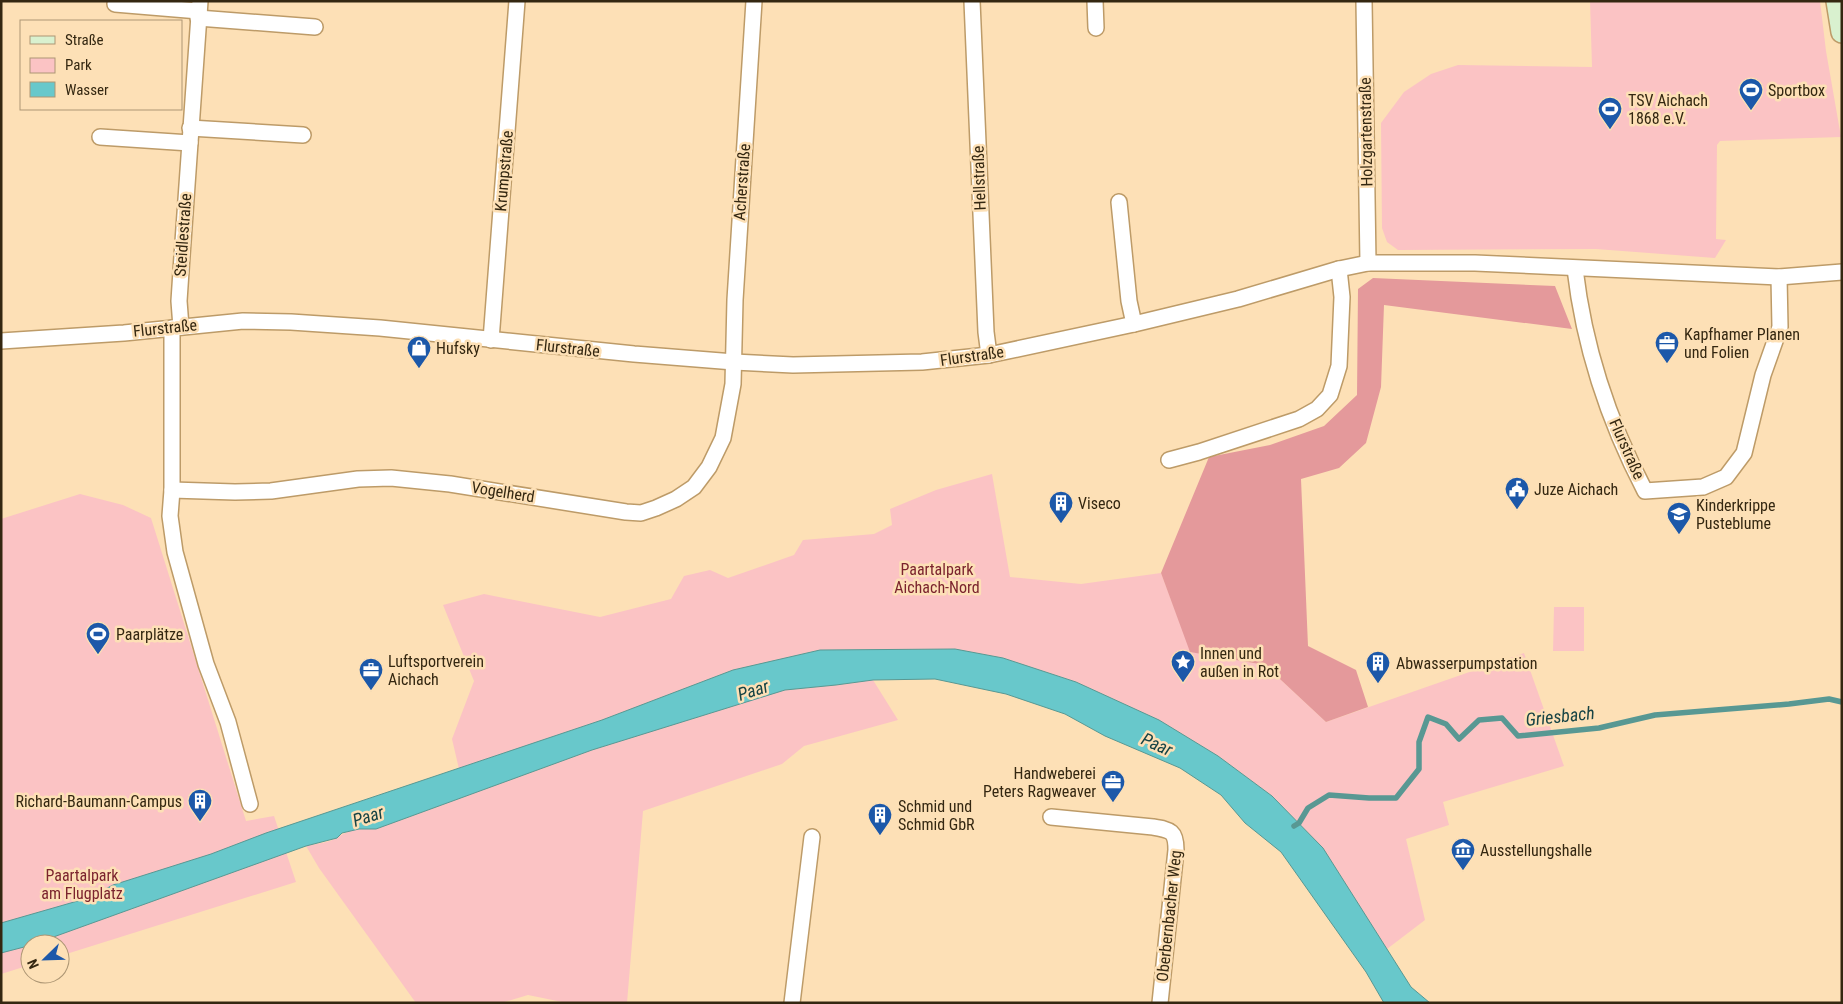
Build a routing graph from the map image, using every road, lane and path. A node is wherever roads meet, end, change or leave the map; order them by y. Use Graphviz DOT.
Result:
graph roads {
  1 [pos="517,1"];
  2 [pos="754,1"];
  3 [pos="972,1"];
  4 [pos="1095,1"];
  5 [pos="1364,1"];
  6 [pos="1838,1"];
  7 [pos="115,4"];
  8 [pos="199,10"];
  9 [pos="315,27"];
  10 [pos="1096,28"];
  11 [pos="1842,32"];
  12 [pos="190,135"];
  13 [pos="303,135"];
  14 [pos="100,137"];
  15 [pos="1119,202"];
  16 [pos="1368,263"];
  17 [pos="1575,268"];
  18 [pos="1339,269"];
  19 [pos="1842,272"];
  20 [pos="1779,278"];
  21 [pos="1134,324"];
  22 [pos="176,327"];
  23 [pos="491,340"];
  24 [pos="1,341"];
  25 [pos="989,354"];
  26 [pos="734,362"];
  27 [pos="1169,460"];
  28 [pos="172,490"];
  29 [pos="250,804"];
  30 [pos="1051,817"];
  31 [pos="812,837"];
  32 [pos="792,1003"];
  33 [pos="1160,1003"];
  1 -- 23 [label="street, Krumpstraße"];
  2 -- 26 [label="street, Acherstraße"];
  3 -- 25 [label="street, Hellstraße"];
  4 -- 10 [label="street"];
  5 -- 16 [label="street, Holzgartenstraße"];
  6 -- 11 [label="main road"];
  7 -- 8 [label="street"];
  8 -- 9 [label="street"];
  8 -- 12 [label="street, Steidlestraße"];
  12 -- 13 [label="street"];
  12 -- 14 [label="street"];
  12 -- 22 [label="street, Steidlestraße"];
  15 -- 21 [label="street"];
  16 -- 17 [label="street, Flurstraße"];
  16 -- 18 [label="street, Flurstraße"];
  17 -- 20 [label="street, Flurstraße"];
  17 -- 20 [label="street, Flurstraße"];
  18 -- 21 [label="street, Flurstraße"];
  18 -- 27 [label="street"];
  19 -- 20 [label="street, Flurstraße"];
  21 -- 25 [label="street, Flurstraße"];
  22 -- 23 [label="street, Flurstraße"];
  22 -- 24 [label="street, Flurstraße"];
  22 -- 28 [label="street"];
  23 -- 26 [label="street, Flurstraße"];
  25 -- 26 [label="street, Flurstraße"];
  26 -- 28 [label="street, Vogelherd"];
  28 -- 29 [label="street"];
  30 -- 33 [label="street, Oberbernbacher Weg"];
  31 -- 32 [label="street"];
}
